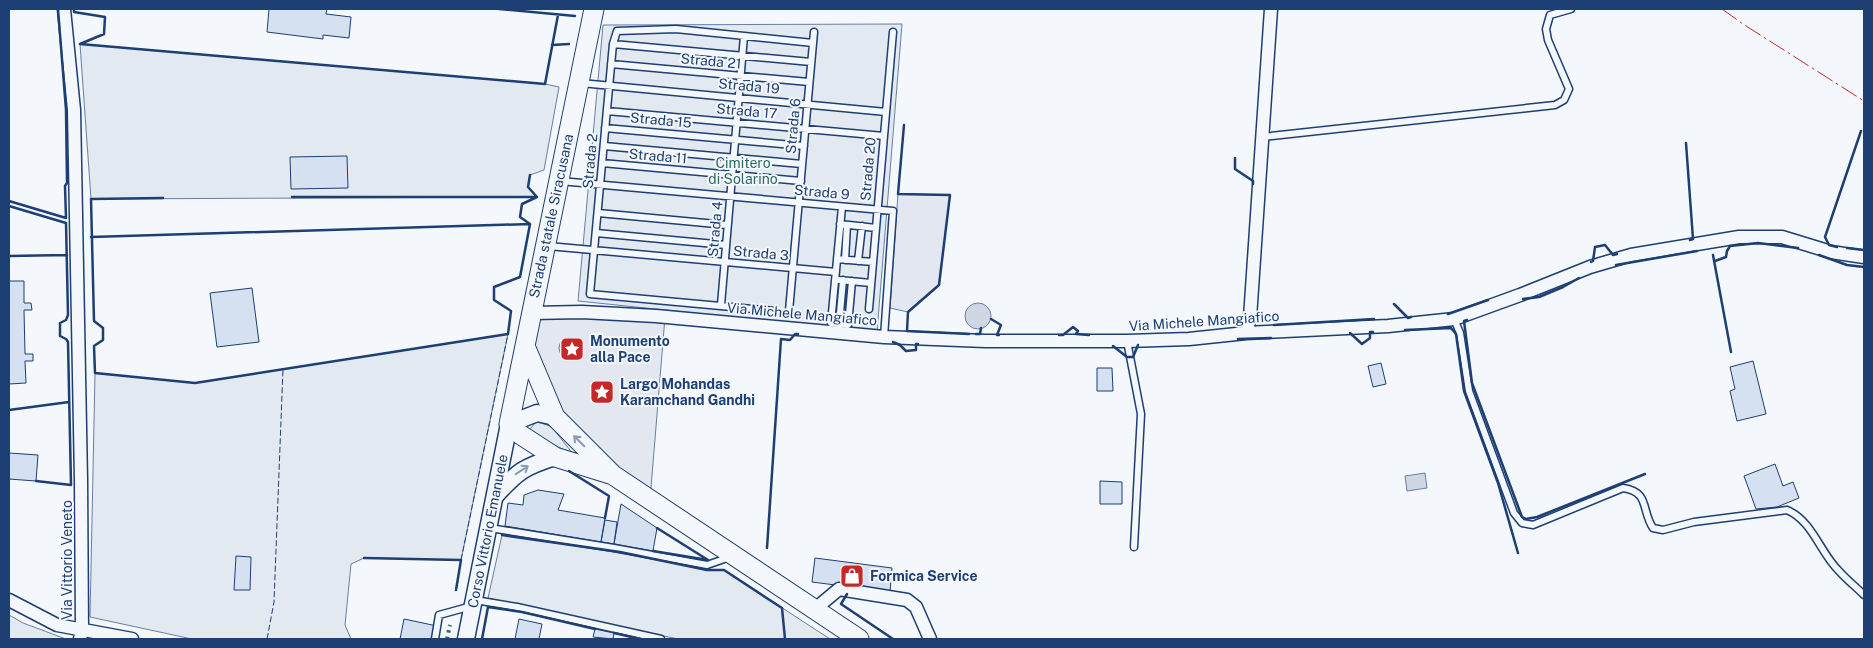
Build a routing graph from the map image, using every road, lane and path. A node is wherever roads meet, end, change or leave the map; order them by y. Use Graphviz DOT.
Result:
graph roads {
  1 [pos="64,9"];
  2 [pos="594,9"];
  3 [pos="1271,9"];
  4 [pos="1571,9"];
  5 [pos="814,32"];
  6 [pos="893,32"];
  7 [pos="744,36"];
  8 [pos="813,43"];
  9 [pos="613,44"];
  10 [pos="742,56"];
  11 [pos="811,62"];
  12 [pos="611,64"];
  13 [pos="741,76"];
  14 [pos="809,82"];
  15 [pos="579,83"];
  16 [pos="609,86"];
  17 [pos="739,98"];
  18 [pos="807,104"];
  19 [pos="607,111"];
  20 [pos="886,112"];
  21 [pos="737,123"];
  22 [pos="605,128"];
  23 [pos="805,129"];
  24 [pos="884,136"];
  25 [pos="1261,137"];
  26 [pos="735,140"];
  27 [pos="604,146"];
  28 [pos="804,146"];
  29 [pos="734,158"];
  30 [pos="602,163"];
  31 [pos="802,164"];
  32 [pos="732,175"];
  33 [pos="559,181"];
  34 [pos="800,181"];
  35 [pos="600,185"];
  36 [pos="730,196"];
  37 [pos="799,203"];
  38 [pos="842,207"];
  39 [pos="877,210"];
  40 [pos="598,214"];
  41 [pos="844,225"];
  42 [pos="728,226"];
  43 [pos="862,226"];
  44 [pos="876,228"];
  45 [pos="596,233"];
  46 [pos="545,245"];
  47 [pos="726,245"];
  48 [pos="594,250"];
  49 [pos="1864,257"];
  50 [pos="837,259"];
  51 [pos="844,260"];
  52 [pos="858,261"];
  53 [pos="724,262"];
  54 [pos="873,262"];
  55 [pos="793,268"];
  56 [pos="836,276"];
  57 [pos="843,280"];
  58 [pos="852,281"];
  59 [pos="871,283"];
  60 [pos="720,305"];
  61 [pos="869,308"];
  62 [pos="774,311"];
  63 [pos="789,311"];
  64 [pos="531,313"];
  65 [pos="1454,319"];
  66 [pos="835,323"];
  67 [pos="1246,332"];
  68 [pos="884,337"];
  69 [pos="1127,341"];
  70 [pos="525,346"];
  71 [pos="555,417"];
  72 [pos="509,424"];
  73 [pos="555,457"];
  74 [pos="613,475"];
  75 [pos="496,495"];
  76 [pos="489,528"];
  77 [pos="1134,547"];
  78 [pos="733,555"];
  79 [pos="1864,595"];
  80 [pos="9,600"];
  81 [pos="473,603"];
  82 [pos="815,609"];
  83 [pos="81,634"];
  84 [pos="132,639"];
  85 [pos="435,639"];
  86 [pos="466,639"];
  87 [pos="661,639"];
  88 [pos="859,639"];
  89 [pos="930,639"];
  1 -- 83 [label="street, Via Vittorio Veneto"];
  2 -- 15 [label="main road, Strada statale Siracusana"];
  3 -- 25 [label="street"];
  4 -- 25 [label="lane"];
  5 -- 8 [label="lane, Strada 6"];
  6 -- 20 [label="lane, Strada 20"];
  7 -- 8 [label="lane"];
  7 -- 9 [label="lane, Strada 2"];
  7 -- 10 [label="lane, Strada 4"];
  8 -- 11 [label="lane, Strada 6"];
  9 -- 10 [label="lane"];
  9 -- 12 [label="lane, Strada 2"];
  10 -- 11 [label="lane"];
  10 -- 13 [label="lane, Strada 4"];
  11 -- 14 [label="lane, Strada 6"];
  12 -- 13 [label="lane, Strada 21"];
  12 -- 16 [label="lane, Strada 2"];
  13 -- 14 [label="lane, Strada 21"];
  13 -- 17 [label="lane, Strada 4"];
  14 -- 18 [label="lane, Strada 6"];
  15 -- 16 [label="lane, Strada 19"];
  15 -- 33 [label="main road, Strada statale Siracusana"];
  16 -- 17 [label="lane, Strada 19"];
  16 -- 19 [label="lane, Strada 2"];
  17 -- 18 [label="lane, Strada 19"];
  17 -- 21 [label="lane, Strada 4"];
  18 -- 20 [label="lane, Strada 19"];
  18 -- 23 [label="lane, Strada 6"];
  19 -- 21 [label="lane, Strada 17"];
  19 -- 22 [label="lane, Strada 2"];
  20 -- 24 [label="lane, Strada 20"];
  21 -- 23 [label="lane, Strada 17"];
  21 -- 26 [label="lane, Strada 4"];
  22 -- 26 [label="lane, Strada 15"];
  22 -- 27 [label="lane, Strada 2"];
  23 -- 24 [label="lane, Strada 17"];
  23 -- 28 [label="lane, Strada 6"];
  24 -- 39 [label="lane, Strada 20"];
  25 -- 67 [label="street"];
  26 -- 28 [label="lane, Strada 15"];
  26 -- 29 [label="lane, Strada 4"];
  27 -- 29 [label="lane"];
  27 -- 30 [label="lane, Strada 2"];
  28 -- 31 [label="lane, Strada 6"];
  29 -- 31 [label="lane"];
  29 -- 32 [label="lane, Strada 4"];
  30 -- 32 [label="lane, Strada 11"];
  30 -- 35 [label="lane, Strada 2"];
  31 -- 34 [label="lane, Strada 6"];
  32 -- 34 [label="lane, Strada 11"];
  32 -- 36 [label="lane, Strada 4"];
  33 -- 35 [label="lane, Strada 9"];
  33 -- 46 [label="main road, Strada statale Siracusana"];
  34 -- 37 [label="lane, Strada 6"];
  35 -- 36 [label="lane, Strada 9"];
  35 -- 40 [label="lane, Strada 2"];
  36 -- 37 [label="lane, Strada 9"];
  36 -- 42 [label="lane, Strada 4"];
  37 -- 38 [label="lane, Strada 9"];
  37 -- 55 [label="lane, Strada 6"];
  38 -- 39 [label="lane, Strada 9"];
  38 -- 41 [label="lane"];
  39 -- 44 [label="lane, Strada 20"];
  39 -- 68 [label="lane, Strada 9"];
  40 -- 42 [label="lane"];
  40 -- 45 [label="lane, Strada 2"];
  41 -- 43 [label="lane"];
  41 -- 50 [label="lane"];
  41 -- 51 [label="lane"];
  42 -- 47 [label="lane, Strada 4"];
  43 -- 44 [label="lane"];
  43 -- 52 [label="lane"];
  44 -- 54 [label="lane, Strada 20"];
  45 -- 47 [label="lane"];
  45 -- 48 [label="lane, Strada 2"];
  46 -- 48 [label="lane, Strada 3"];
  46 -- 64 [label="main road, Strada statale Siracusana"];
  47 -- 53 [label="lane, Strada 4"];
  48 -- 53 [label="lane, Strada 3"];
  48 -- 60 [label="lane, Strada 2"];
  49 -- 65 [label="street, Via Michele Mangiafico"];
  50 -- 51 [label="lane"];
  50 -- 56 [label="lane"];
  51 -- 52 [label="lane"];
  52 -- 54 [label="lane"];
  53 -- 55 [label="lane, Strada 3"];
  53 -- 60 [label="lane, Strada 4"];
  54 -- 59 [label="lane, Strada 20"];
  55 -- 56 [label="lane, Strada 3"];
  55 -- 63 [label="lane, Strada 6"];
  56 -- 57 [label="lane, Strada 3"];
  56 -- 66 [label="lane"];
  57 -- 58 [label="lane, Strada 3"];
  57 -- 66 [label="lane"];
  58 -- 59 [label="lane, Strada 3"];
  58 -- 66 [label="lane"];
  59 -- 61 [label="lane, Strada 20"];
  60 -- 62 [label="lane"];
  64 -- 68 [label="street, Via Michele Mangiafico"];
  64 -- 70 [label="main road, Strada statale Siracusana"];
  65 -- 67 [label="street, Via Michele Mangiafico"];
  65 -- 79 [label="lane"];
  67 -- 69 [label="street, Via Michele Mangiafico"];
  68 -- 69 [label="street, Via Michele Mangiafico"];
  69 -- 77 [label="lane"];
  70 -- 71 [label="main road"];
  70 -- 72 [label="main road, Strada statale Siracusana"];
  71 -- 72 [label="street"];
  74 -- 71 [label="main road, one-way"];
  72 -- 73 [label="main road"];
  72 -- 75 [label="street, Corso Vittorio Emanuele"];
  73 -- 74 [label="main road"];
  75 -- 73 [label="street, one-way"];
  74 -- 78 [label="main road"];
  75 -- 76 [label="street, Corso Vittorio Emanuele"];
  76 -- 78 [label="lane"];
  76 -- 81 [label="street, Corso Vittorio Emanuele"];
  78 -- 82 [label="main road"];
  80 -- 83 [label="street"];
  81 -- 85 [label="lane"];
  81 -- 86 [label="street, Corso Vittorio Emanuele"];
  81 -- 87 [label="lane"];
  82 -- 88 [label="main road"];
  82 -- 89 [label="street"];
  83 -- 84 [label="street"];
}
